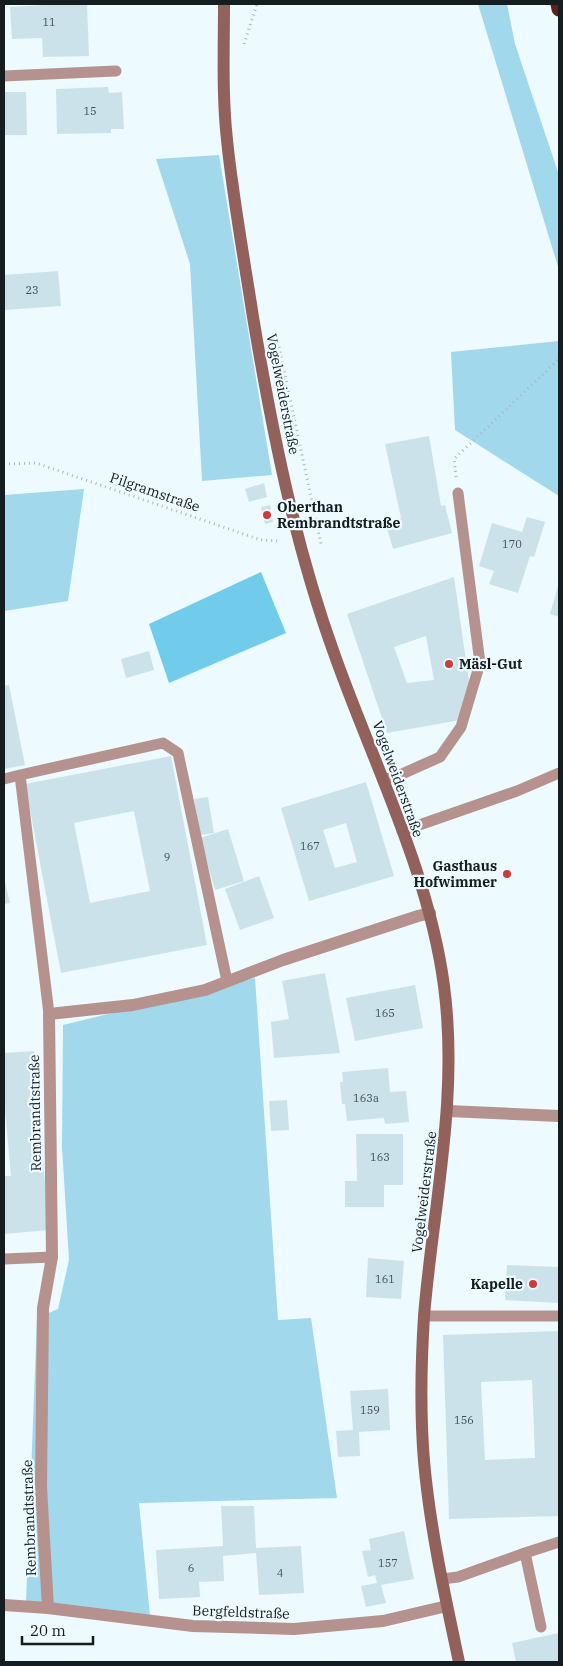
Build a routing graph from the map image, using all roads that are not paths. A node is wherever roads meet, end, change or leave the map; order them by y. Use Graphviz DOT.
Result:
graph roads {
  1 [pos="224,4"];
  2 [pos="558,4"];
  3 [pos="559,9"];
  4 [pos="116,71"];
  5 [pos="4,76"];
  6 [pos="458,493"];
  7 [pos="559,774"];
  8 [pos="20,775"];
  9 [pos="4,778"];
  10 [pos="384,780"];
  11 [pos="402,831"];
  12 [pos="430,913"];
  13 [pos="227,981"];
  14 [pos="49,1014"];
  15 [pos="448,1110"];
  16 [pos="559,1116"];
  17 [pos="52,1256"];
  18 [pos="4,1259"];
  19 [pos="424,1316"];
  20 [pos="559,1316"];
  21 [pos="559,1542"];
  22 [pos="525,1553"];
  23 [pos="442,1579"];
  24 [pos="4,1606"];
  25 [pos="447,1606"];
  26 [pos="48,1608"];
  27 [pos="541,1627"];
  28 [pos="459,1662"];
  1 -- 10 [label="main road, Vogelweiderstraße"];
  2 -- 3 [label="highway"];
  4 -- 5 [label="lane"];
  6 -- 10 [label="lane"];
  7 -- 11 [label="lane"];
  8 -- 9 [label="lane"];
  8 -- 13 [label="lane"];
  8 -- 14 [label="lane"];
  10 -- 11 [label="main road, Vogelweiderstraße"];
  11 -- 12 [label="main road, Vogelweiderstraße"];
  12 -- 13 [label="street"];
  12 -- 15 [label="main road, Vogelweiderstraße"];
  13 -- 14 [label="street"];
  14 -- 17 [label="street, Rembrandtstraße"];
  15 -- 16 [label="street"];
  15 -- 19 [label="main road, Vogelweiderstraße"];
  17 -- 18 [label="lane"];
  17 -- 26 [label="street, Rembrandtstraße"];
  19 -- 20 [label="lane"];
  19 -- 23 [label="main road, Vogelweiderstraße"];
  21 -- 22 [label="lane"];
  22 -- 23 [label="lane"];
  22 -- 27 [label="lane"];
  23 -- 25 [label="main road, Vogelweiderstraße"];
  24 -- 26 [label="street, Bergfeldstraße"];
  25 -- 26 [label="street, Bergfeldstraße"];
  25 -- 28 [label="main road, Vogelweiderstraße"];
}
